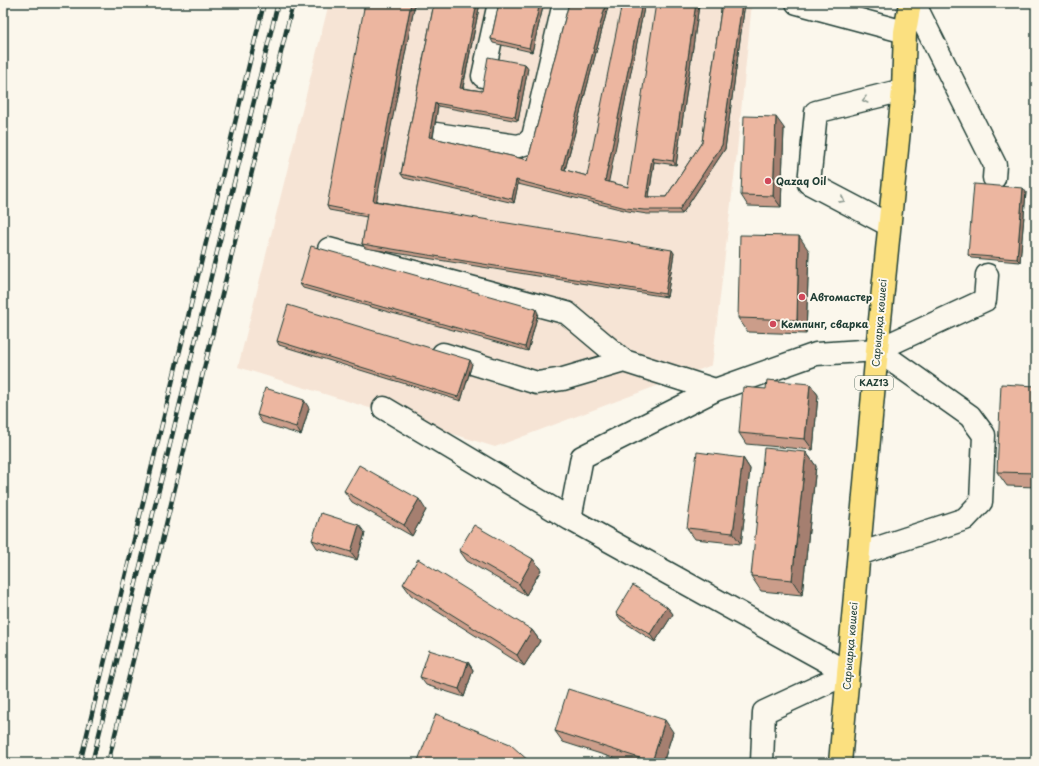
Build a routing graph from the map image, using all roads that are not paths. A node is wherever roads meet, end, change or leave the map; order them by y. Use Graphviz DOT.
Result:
graph roads {
  1 [pos="499,3"];
  2 [pos="564,3"];
  3 [pos="797,3"];
  4 [pos="910,3"];
  5 [pos="914,3"];
  6 [pos="905,32"];
  7 [pos="483,76"];
  8 [pos="903,90"];
  9 [pos="436,134"];
  10 [pos="994,178"];
  11 [pos="889,225"];
  12 [pos="329,249"];
  13 [pos="987,275"];
  14 [pos="425,349"];
  15 [pos="877,350"];
  16 [pos="624,361"];
  17 [pos="715,390"];
  18 [pos="384,408"];
  19 [pos="570,519"];
  20 [pos="859,554"];
  21 [pos="848,674"];
  22 [pos="763,763"];
  23 [pos="840,763"];
  1 -- 7 [label="lane"];
  2 -- 9 [label="lane"];
  3 -- 6 [label="lane"];
  4 -- 6 [label="main road, Сарыарқа көшесі / KAZ13"];
  5 -- 10 [label="lane"];
  6 -- 8 [label="main road, Сарыарқа көшесі / KAZ13"];
  8 -- 11 [label="main road, Сарыарқа көшесі / KAZ13"];
  8 -- 11 [label="lane, one-way"];
  11 -- 15 [label="main road, Сарыарқа көшесі / KAZ13"];
  12 -- 16 [label="lane"];
  13 -- 15 [label="lane"];
  14 -- 16 [label="lane"];
  15 -- 17 [label="lane"];
  15 -- 20 [label="main road, Сарыарқа көшесі / KAZ13"];
  15 -- 20 [label="lane"];
  16 -- 17 [label="lane"];
  17 -- 19 [label="lane"];
  18 -- 19 [label="lane"];
  19 -- 21 [label="lane"];
  20 -- 21 [label="main road, Сарыарқа көшесі / KAZ13"];
  21 -- 22 [label="lane"];
  21 -- 23 [label="main road, Сарыарқа көшесі / KAZ13"];
}
